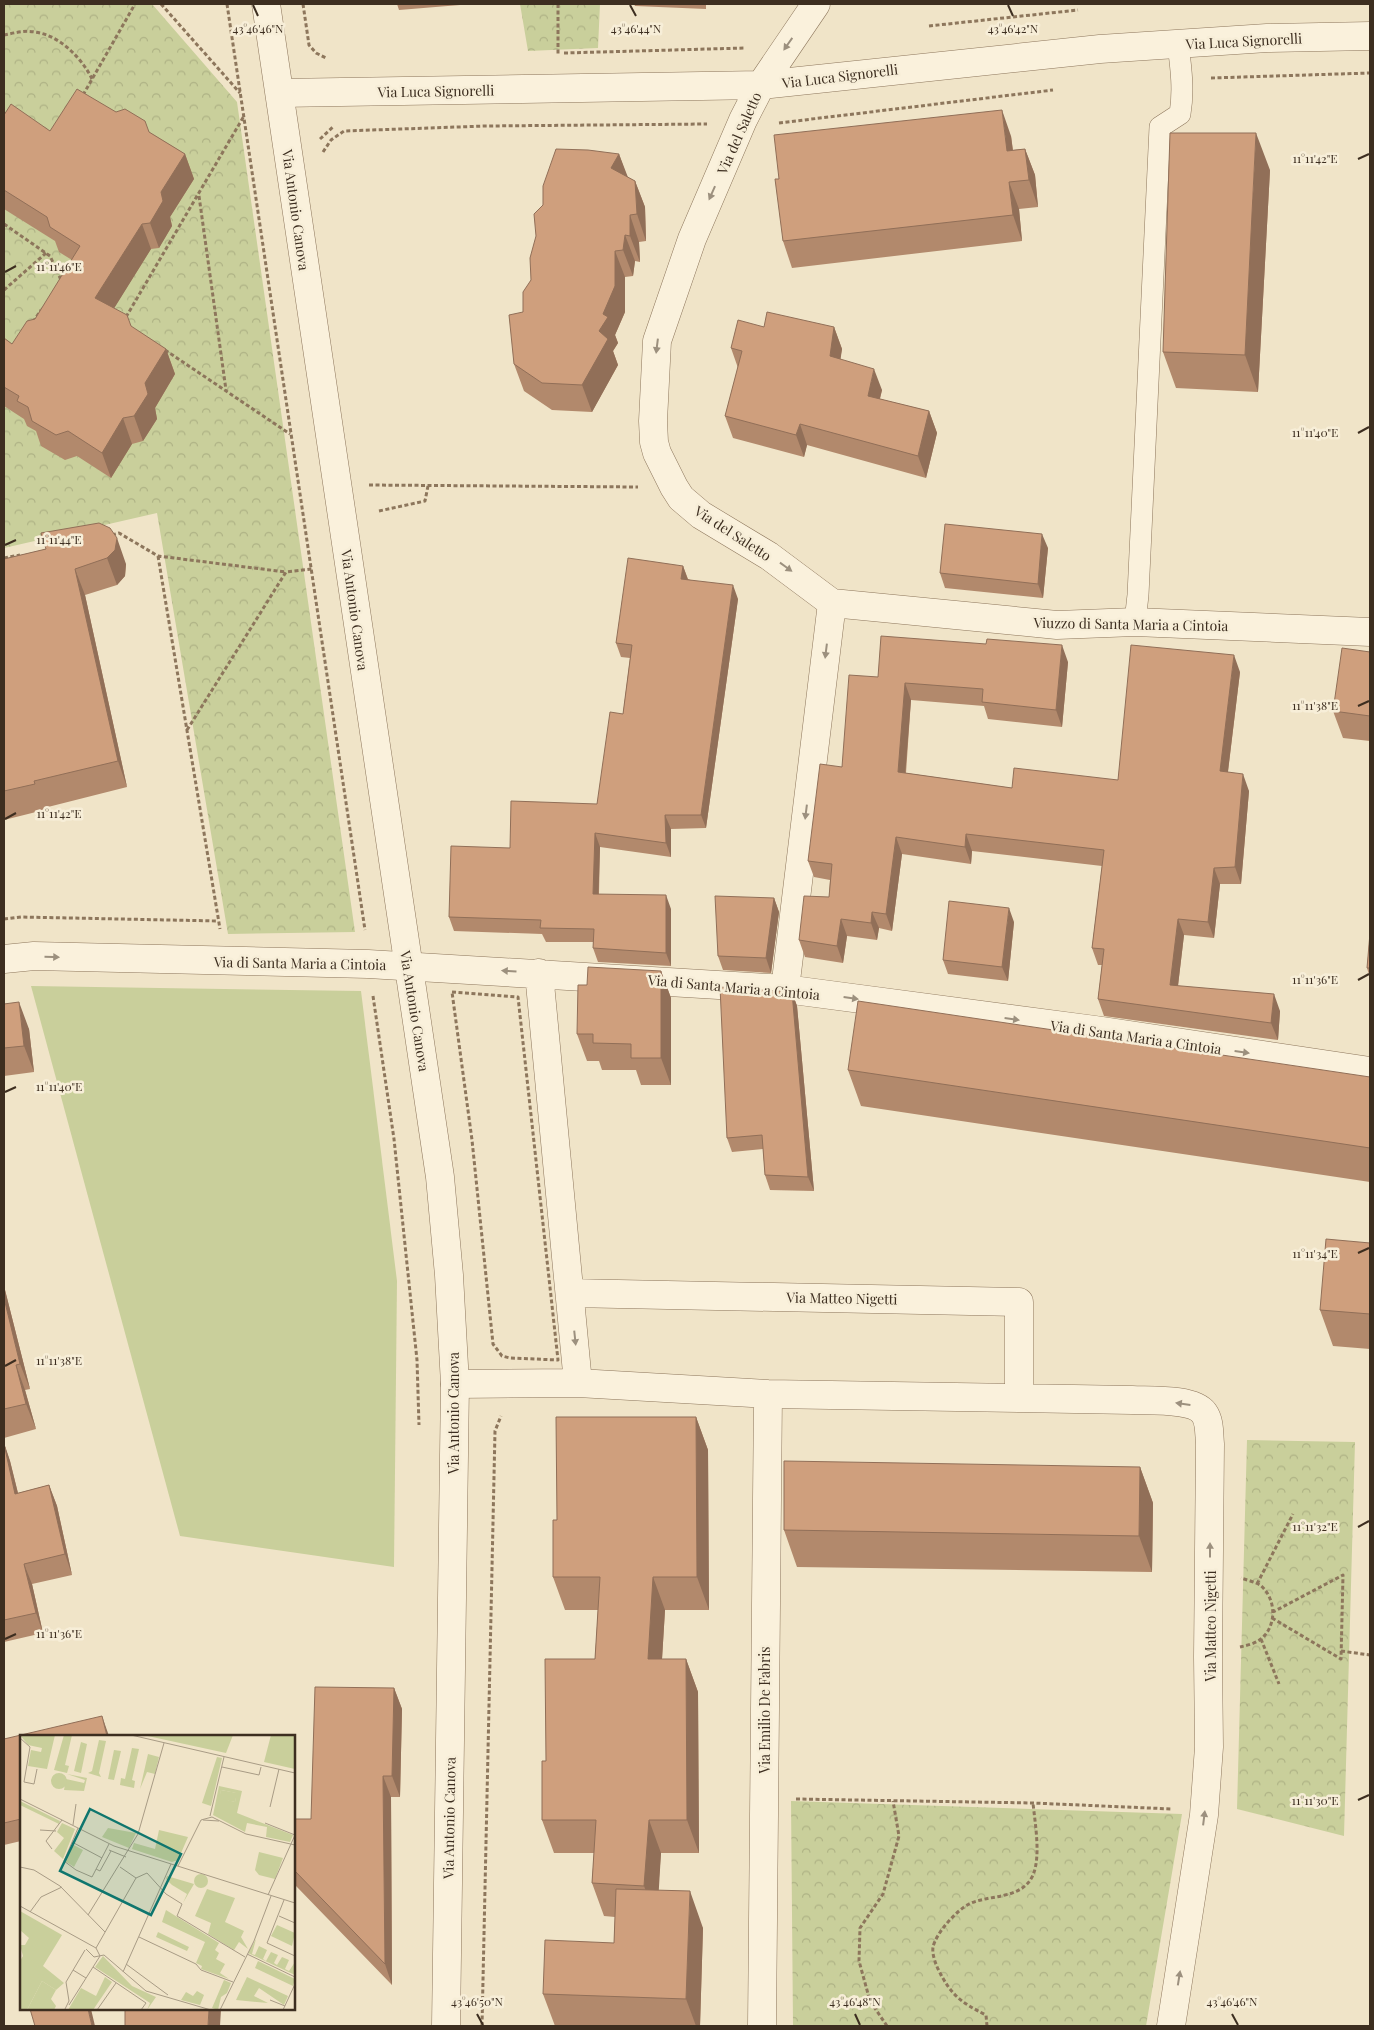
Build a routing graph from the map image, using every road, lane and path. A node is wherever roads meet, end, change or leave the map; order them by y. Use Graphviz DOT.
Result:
graph roads {
  1 [pos="135,4"];
  2 [pos="161,4"];
  3 [pos="227,4"];
  4 [pos="266,4"];
  5 [pos="303,4"];
  6 [pos="558,4"];
  7 [pos="816,4"];
  8 [pos="1078,10"];
  9 [pos="929,26"];
  10 [pos="4,35"];
  11 [pos="1370,36"];
  12 [pos="1178,44"];
  13 [pos="309,45"];
  14 [pos="749,48"];
  15 [pos="558,53"];
  16 [pos="1370,72"];
  17 [pos="1182,79"];
  18 [pos="92,80"];
  19 [pos="761,85"];
  20 [pos="558,89"];
  21 [pos="1059,89"];
  22 [pos="280,93"];
  23 [pos="241,94"];
  24 [pos="82,96"];
  25 [pos="244,116"];
  26 [pos="773,124"];
  27 [pos="713,126"];
  28 [pos="323,152"];
  29 [pos="199,195"];
  30 [pos="4,224"];
  31 [pos="46,253"];
  32 [pos="61,280"];
  33 [pos="69,285"];
  34 [pos="56,288"];
  35 [pos="4,290"];
  36 [pos="45,304"];
  37 [pos="123,322"];
  38 [pos="29,328"];
  39 [pos="162,349"];
  40 [pos="226,391"];
  41 [pos="291,435"];
  42 [pos="640,478"];
  43 [pos="336,485"];
  44 [pos="428,486"];
  45 [pos="379,511"];
  46 [pos="110,535"];
  47 [pos="29,554"];
  48 [pos="158,556"];
  49 [pos="4,558"];
  50 [pos="312,569"];
  51 [pos="286,572"];
  52 [pos="832,603"];
  53 [pos="1135,622"];
  54 [pos="1370,632"];
  55 [pos="187,730"];
  56 [pos="4,919"];
  57 [pos="218,921"];
  58 [pos="365,931"];
  59 [pos="4,958"];
  60 [pos="225,962"];
  61 [pos="408,966"];
  62 [pos="539,973"];
  63 [pos="785,989"];
  64 [pos="452,992"];
  65 [pos="374,1002"];
  66 [pos="1370,1071"];
  67 [pos="570,1293"];
  68 [pos="537,1360"];
  69 [pos="578,1383"];
  70 [pos="455,1384"];
  71 [pos="768,1394"];
  72 [pos="1019,1398"];
  73 [pos="507,1412"];
  74 [pos="419,1428"];
  75 [pos="1292,1514"];
  76 [pos="1210,1566"];
  77 [pos="1257,1584"];
  78 [pos="1273,1612"];
  79 [pos="1272,1618"];
  80 [pos="1261,1638"];
  81 [pos="1341,1651"];
  82 [pos="1370,1655"];
  83 [pos="1208,1656"];
  84 [pos="1279,1684"];
  85 [pos="795,1799"];
  86 [pos="894,1800"];
  87 [pos="1033,1803"];
  88 [pos="1179,1809"];
  89 [pos="446,2026"];
  90 [pos="482,2026"];
  91 [pos="762,2026"];
  92 [pos="887,2026"];
  93 [pos="987,2026"];
  94 [pos="1171,2026"];
  1 -- 18 [label="path"];
  2 -- 23 [label="path"];
  3 -- 23 [label="path"];
  4 -- 22 [label="street, Via Antonio Canova"];
  5 -- 13 [label="path"];
  6 -- 15 [label="path"];
  7 -- 19 [label="street, Via del Saletto, one-way"];
  8 -- 9 [label="path"];
  10 -- 18 [label="path"];
  11 -- 12 [label="street, Via Luca Signorelli"];
  12 -- 17 [label="lane"];
  12 -- 19 [label="street, Via Luca Signorelli"];
  14 -- 15 [label="path"];
  15 -- 20 [label="path"];
  16 -- 17 [label="path"];
  17 -- 53 [label="lane"];
  18 -- 24 [label="path"];
  19 -- 20 [label="street, Via Luca Signorelli"];
  19 -- 52 [label="street, Via del Saletto, one-way"];
  20 -- 22 [label="street, Via Luca Signorelli"];
  21 -- 26 [label="path"];
  22 -- 43 [label="street, Via Antonio Canova"];
  23 -- 25 [label="path"];
  25 -- 29 [label="path"];
  25 -- 41 [label="path"];
  27 -- 28 [label="path"];
  29 -- 37 [label="path"];
  29 -- 40 [label="path"];
  30 -- 31 [label="path"];
  31 -- 32 [label="path"];
  31 -- 35 [label="path"];
  32 -- 33 [label="path"];
  32 -- 34 [label="path"];
  36 -- 38 [label="path"];
  39 -- 40 [label="path"];
  40 -- 41 [label="path"];
  41 -- 50 [label="path"];
  42 -- 44 [label="path"];
  43 -- 44 [label="path"];
  43 -- 61 [label="street, Via Antonio Canova"];
  44 -- 45 [label="path"];
  46 -- 48 [label="path"];
  47 -- 49 [label="path"];
  48 -- 51 [label="path"];
  48 -- 55 [label="path"];
  50 -- 51 [label="path"];
  50 -- 58 [label="path"];
  51 -- 55 [label="path"];
  52 -- 53 [label="street, Viuzzo di Santa Maria a Cintoia"];
  52 -- 63 [label="street, one-way"];
  53 -- 54 [label="street, Viuzzo di Santa Maria a Cintoia"];
  55 -- 57 [label="path"];
  56 -- 57 [label="path"];
  57 -- 60 [label="path"];
  59 -- 60 [label="street, Via di Santa Maria a Cintoia, one-way"];
  60 -- 61 [label="street, Via di Santa Maria a Cintoia"];
  62 -- 61 [label="street, Via di Santa Maria a Cintoia, one-way"];
  61 -- 70 [label="street, Via Antonio Canova"];
  62 -- 63 [label="street, Via di Santa Maria a Cintoia"];
  62 -- 67 [label="street"];
  63 -- 66 [label="street, Via di Santa Maria a Cintoia, one-way"];
  64 -- 68 [label="path"];
  65 -- 74 [label="path"];
  67 -- 69 [label="street, one-way"];
  67 -- 72 [label="street, Via Matteo Nigetti"];
  69 -- 70 [label="street, Via Matteo Nigetti"];
  69 -- 71 [label="street, Via Matteo Nigetti"];
  70 -- 89 [label="street, Via Antonio Canova"];
  71 -- 72 [label="street, Via Matteo Nigetti"];
  71 -- 91 [label="street, Via Emilio De Fabris"];
  76 -- 72 [label="street, Via Matteo Nigetti, one-way"];
  73 -- 90 [label="path"];
  75 -- 77 [label="path"];
  76 -- 77 [label="path"];
  76 -- 83 [label="street, Via Matteo Nigetti"];
  77 -- 78 [label="path"];
  78 -- 79 [label="path"];
  78 -- 81 [label="path"];
  79 -- 80 [label="path"];
  79 -- 81 [label="path"];
  80 -- 83 [label="path"];
  80 -- 84 [label="path"];
  81 -- 82 [label="path"];
  94 -- 83 [label="street, Via Matteo Nigetti, one-way"];
  85 -- 86 [label="path"];
  86 -- 87 [label="path"];
  86 -- 92 [label="path"];
  87 -- 88 [label="path"];
  87 -- 93 [label="path"];
}
